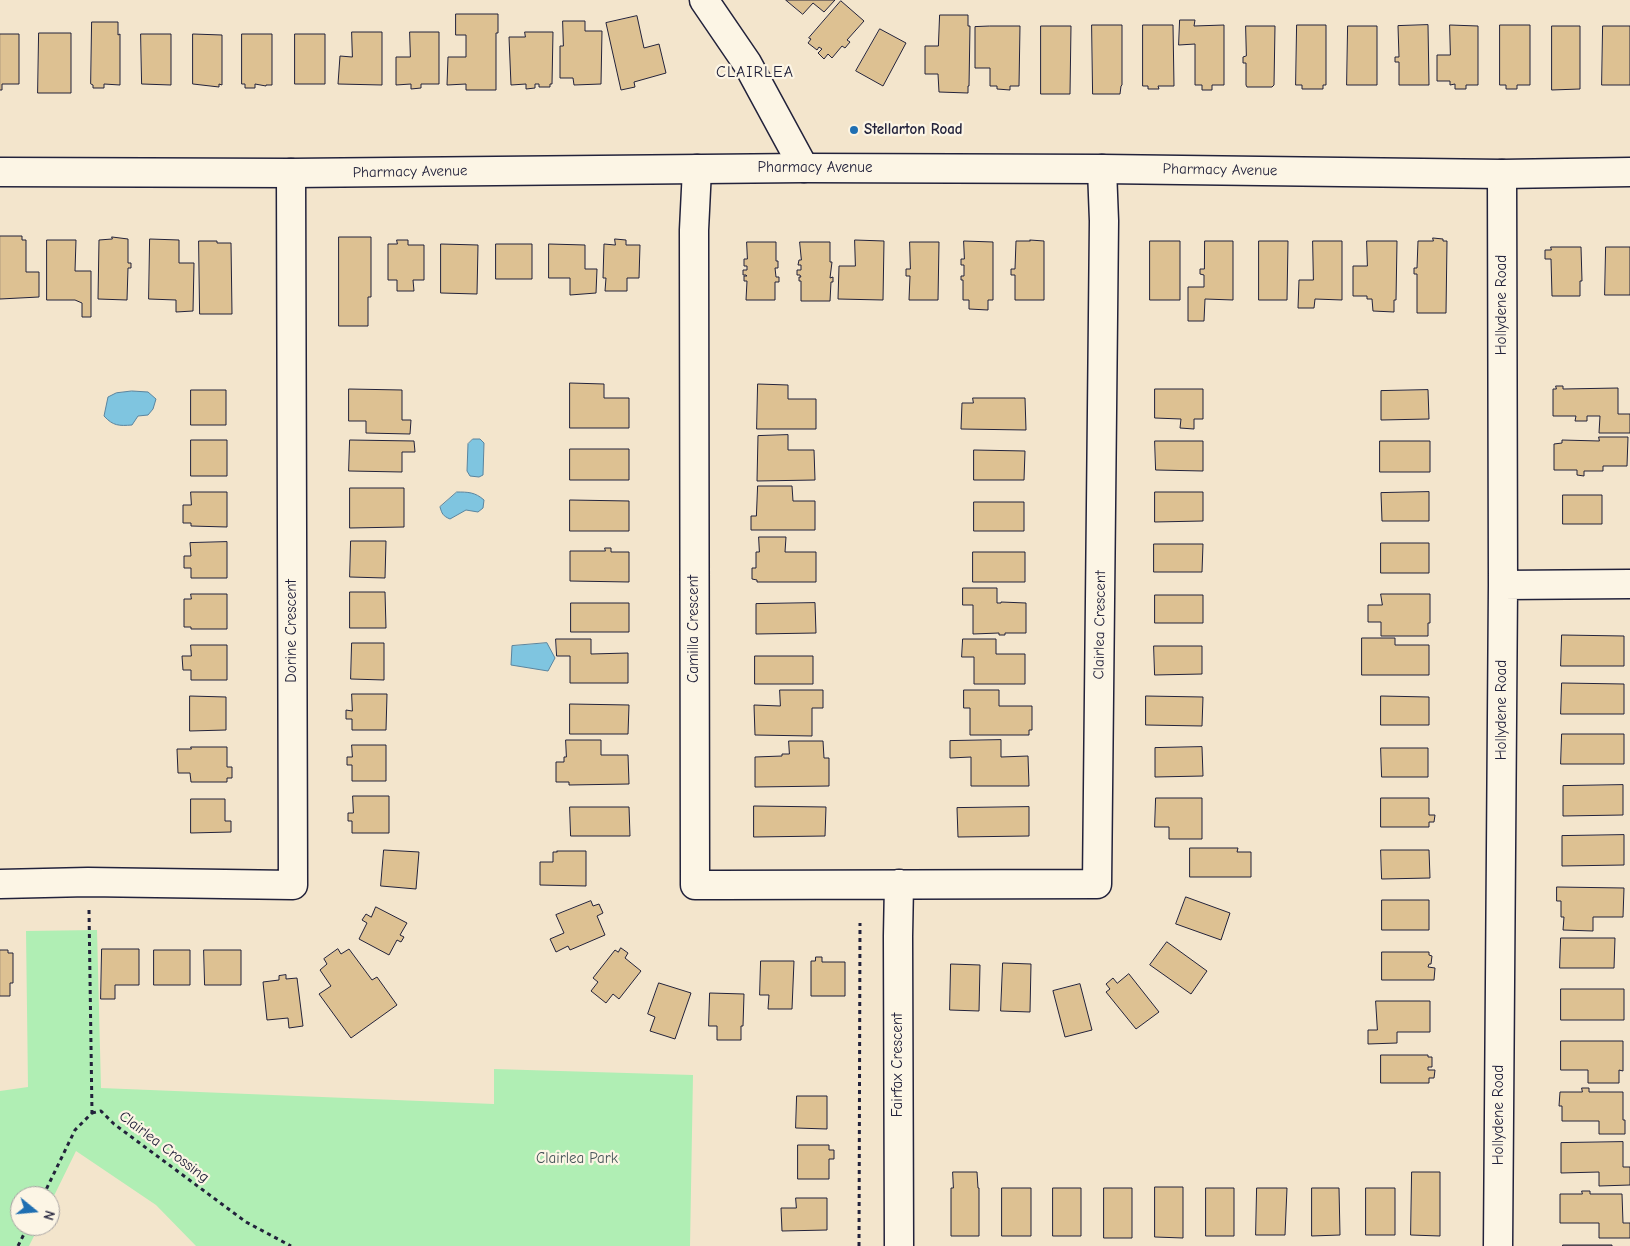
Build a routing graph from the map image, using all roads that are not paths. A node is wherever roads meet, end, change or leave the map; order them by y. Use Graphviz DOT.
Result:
graph roads {
  1 [pos="704,0"];
  2 [pos="697,168"];
  3 [pos="804,168"];
  4 [pos="1102,169"];
  5 [pos="0,172"];
  6 [pos="1630,172"];
  7 [pos="291,173"];
  8 [pos="1502,174"];
  9 [pos="1630,584"];
  10 [pos="1503,585"];
  11 [pos="0,884"];
  12 [pos="899,884"];
  13 [pos="899,1246"];
  14 [pos="1498,1246"];
  1 -- 3 [label="street"];
  2 -- 3 [label="street, Pharmacy Avenue"];
  2 -- 7 [label="street, Pharmacy Avenue"];
  2 -- 12 [label="street, Camilla Crescent"];
  3 -- 4 [label="street, Pharmacy Avenue"];
  4 -- 8 [label="street, Pharmacy Avenue"];
  4 -- 12 [label="street, Clairlea Crescent"];
  5 -- 7 [label="street, Pharmacy Avenue"];
  6 -- 8 [label="street, Pharmacy Avenue"];
  7 -- 11 [label="street, Dorine Crescent"];
  8 -- 10 [label="street, Hollydene Road"];
  9 -- 10 [label="street"];
  10 -- 14 [label="street, Hollydene Road"];
  12 -- 13 [label="street, Fairfax Crescent"];
}
